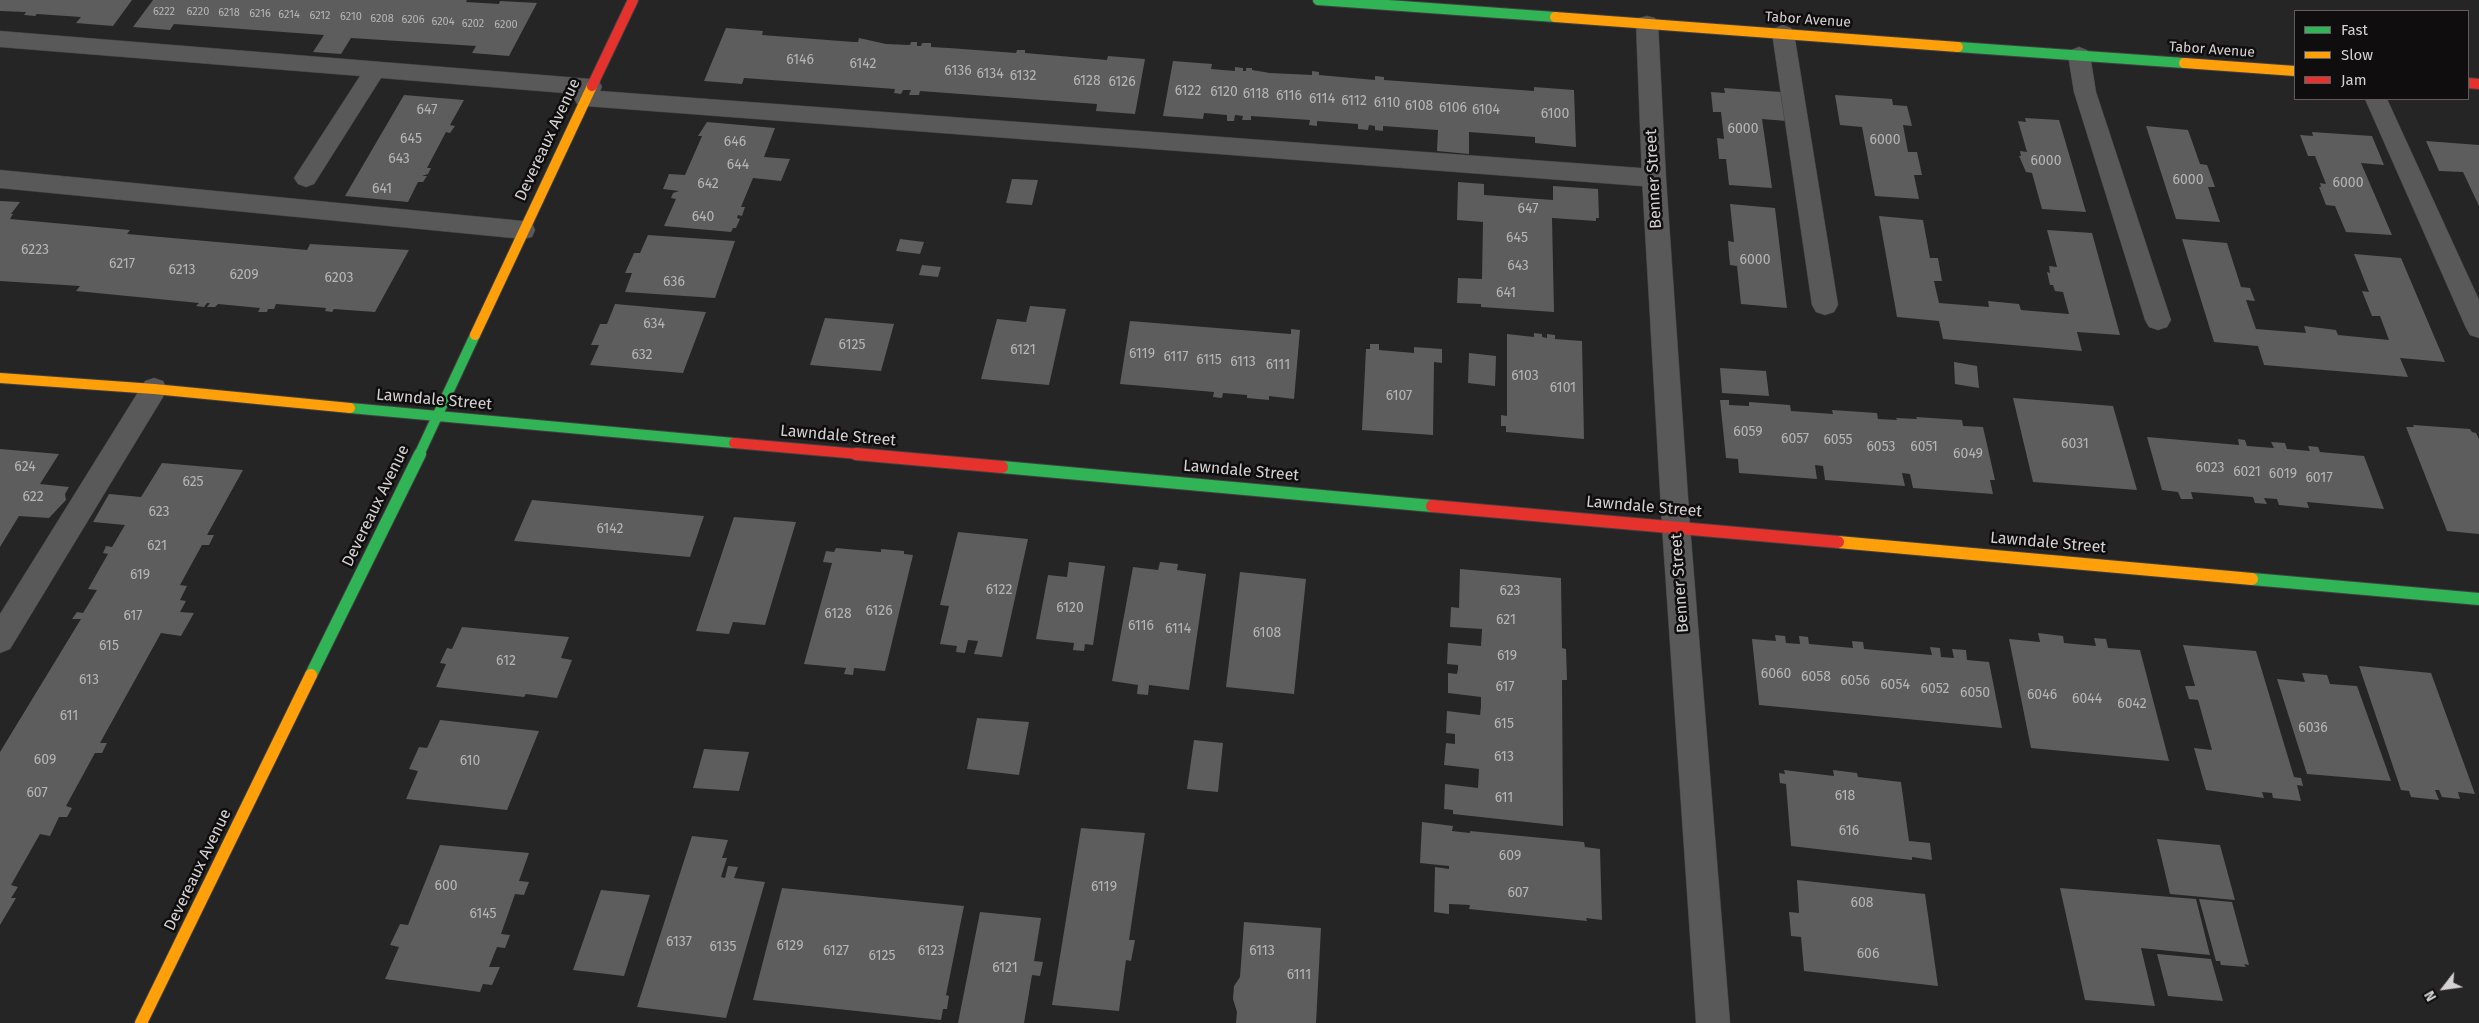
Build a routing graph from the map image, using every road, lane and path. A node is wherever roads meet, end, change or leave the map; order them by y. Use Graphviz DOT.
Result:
graph roads {
  1 [pos="634,0"];
  2 [pos="1318,0"];
  3 [pos="1646,24"];
  4 [pos="1783,34"];
  5 [pos="0,40"];
  6 [pos="2079,55"];
  7 [pos="375,70"];
  8 [pos="2294,71"];
  9 [pos="588,93"];
  10 [pos="2376,100"];
  11 [pos="306,178"];
  12 [pos="1654,178"];
  13 [pos="0,179"];
  14 [pos="523,230"];
  15 [pos="1825,304"];
  16 [pos="2158,320"];
  17 [pos="2479,328"];
  18 [pos="0,378"];
  19 [pos="154,388"];
  20 [pos="438,417"];
  21 [pos="1676,526"];
  22 [pos="2479,599"];
  23 [pos="0,640"];
  24 [pos="141,1023"];
  25 [pos="1713,1023"];
  1 -- 9 [label="street, Devereaux Avenue"];
  2 -- 3 [label="street, Tabor Avenue"];
  3 -- 4 [label="street, Tabor Avenue"];
  3 -- 12 [label="street, Benner Street"];
  4 -- 6 [label="street, Tabor Avenue"];
  4 -- 15 [label="street"];
  5 -- 7 [label="street"];
  6 -- 8 [label="street, Tabor Avenue"];
  6 -- 16 [label="street"];
  7 -- 9 [label="street"];
  7 -- 11 [label="street"];
  9 -- 12 [label="street"];
  9 -- 14 [label="street, Devereaux Avenue"];
  10 -- 17 [label="street"];
  12 -- 21 [label="street, Benner Street"];
  13 -- 14 [label="street"];
  14 -- 20 [label="street, Devereaux Avenue"];
  18 -- 19 [label="street, Lawndale Street"];
  19 -- 20 [label="street, Lawndale Street"];
  19 -- 23 [label="street"];
  20 -- 21 [label="street, Lawndale Street"];
  20 -- 24 [label="street, Devereaux Avenue"];
  21 -- 22 [label="street, Lawndale Street"];
  21 -- 25 [label="street, Benner Street"];
}
